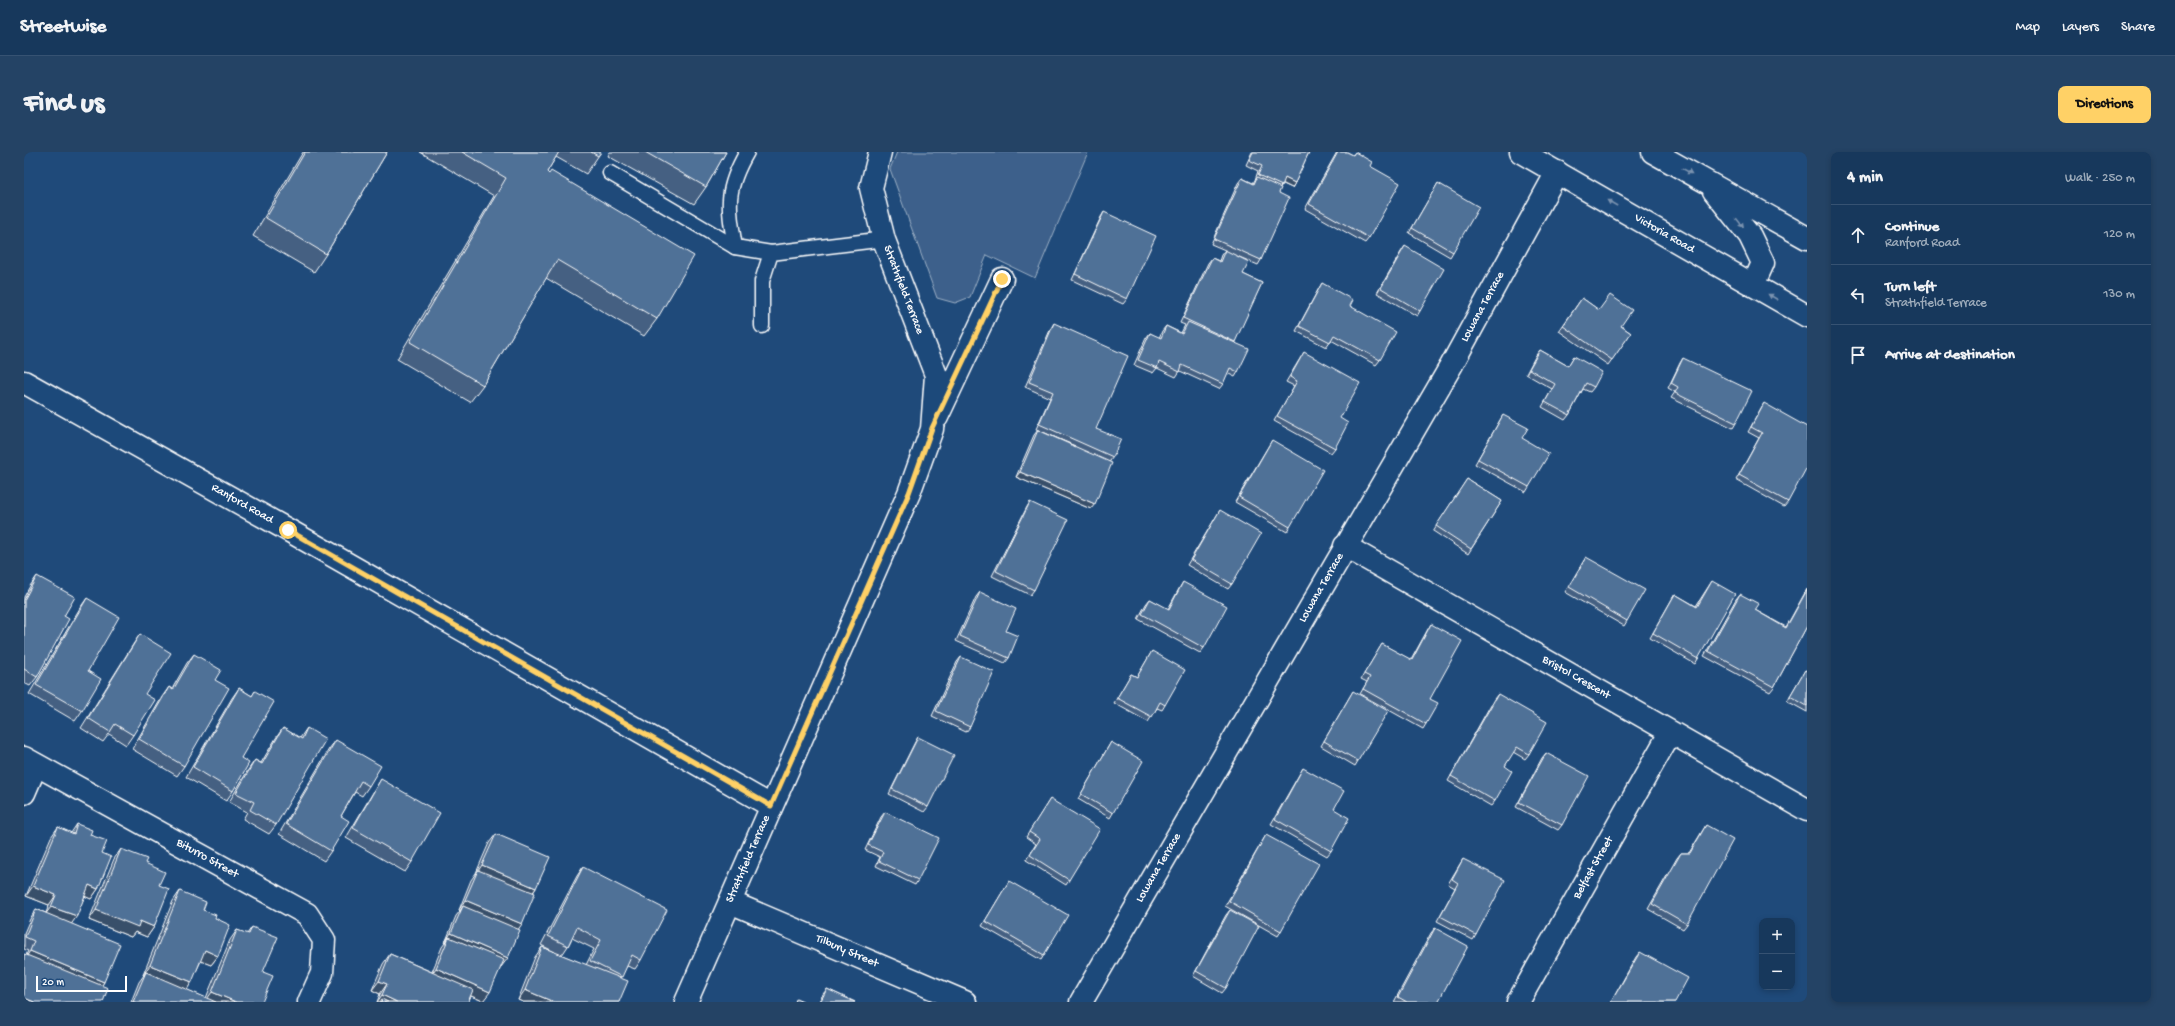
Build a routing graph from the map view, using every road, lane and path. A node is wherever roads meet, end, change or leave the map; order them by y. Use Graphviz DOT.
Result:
graph roads {
  1 [pos="747,152"];
  2 [pos="880,152"];
  3 [pos="1521,152"];
  4 [pos="1653,152"];
  5 [pos="1557,172"];
  6 [pos="610,173"];
  7 [pos="1706,182"];
  8 [pos="1807,238"];
  9 [pos="885,239"];
  10 [pos="735,247"];
  11 [pos="771,253"];
  12 [pos="1002,279"];
  13 [pos="1753,285"];
  14 [pos="1807,316"];
  15 [pos="762,326"];
  16 [pos="24,382"];
  17 [pos="932,428"];
  18 [pos="1345,546"];
  19 [pos="1670,733"];
  20 [pos="30,761"];
  21 [pos="24,794"];
  22 [pos="771,806"];
  23 [pos="1807,810"];
  24 [pos="730,902"];
  25 [pos="309,1002"];
  26 [pos="686,1002"];
  27 [pos="965,1002"];
  28 [pos="1081,1002"];
  29 [pos="1518,1002"];
  1 -- 10 [label="lane"];
  2 -- 9 [label="main road, Strathfield Terrace"];
  3 -- 5 [label="main road, Victoria Road"];
  4 -- 7 [label="main road, one-way"];
  13 -- 5 [label="main road, Victoria Road, one-way"];
  5 -- 18 [label="main road, Lowana Terrace"];
  6 -- 10 [label="lane"];
  7 -- 8 [label="main road"];
  7 -- 13 [label="main road, one-way"];
  9 -- 11 [label="lane"];
  9 -- 17 [label="main road, Strathfield Terrace"];
  10 -- 11 [label="lane"];
  11 -- 15 [label="lane"];
  12 -- 17 [label="main road, Strathfield Terrace"];
  14 -- 13 [label="main road, Victoria Road, one-way"];
  16 -- 22 [label="main road, Ranford Road"];
  17 -- 22 [label="main road, Strathfield Terrace"];
  18 -- 19 [label="main road, Bristol Crescent"];
  18 -- 28 [label="main road, Lowana Terrace"];
  19 -- 23 [label="main road, Bristol Crescent"];
  19 -- 29 [label="main road, Belfast Street"];
  20 -- 21 [label="main road"];
  20 -- 25 [label="main road, Biturro Street"];
  22 -- 24 [label="main road, Strathfield Terrace"];
  24 -- 26 [label="main road, Strathfield Terrace"];
  24 -- 27 [label="main road, Tilbury Street"];
}
